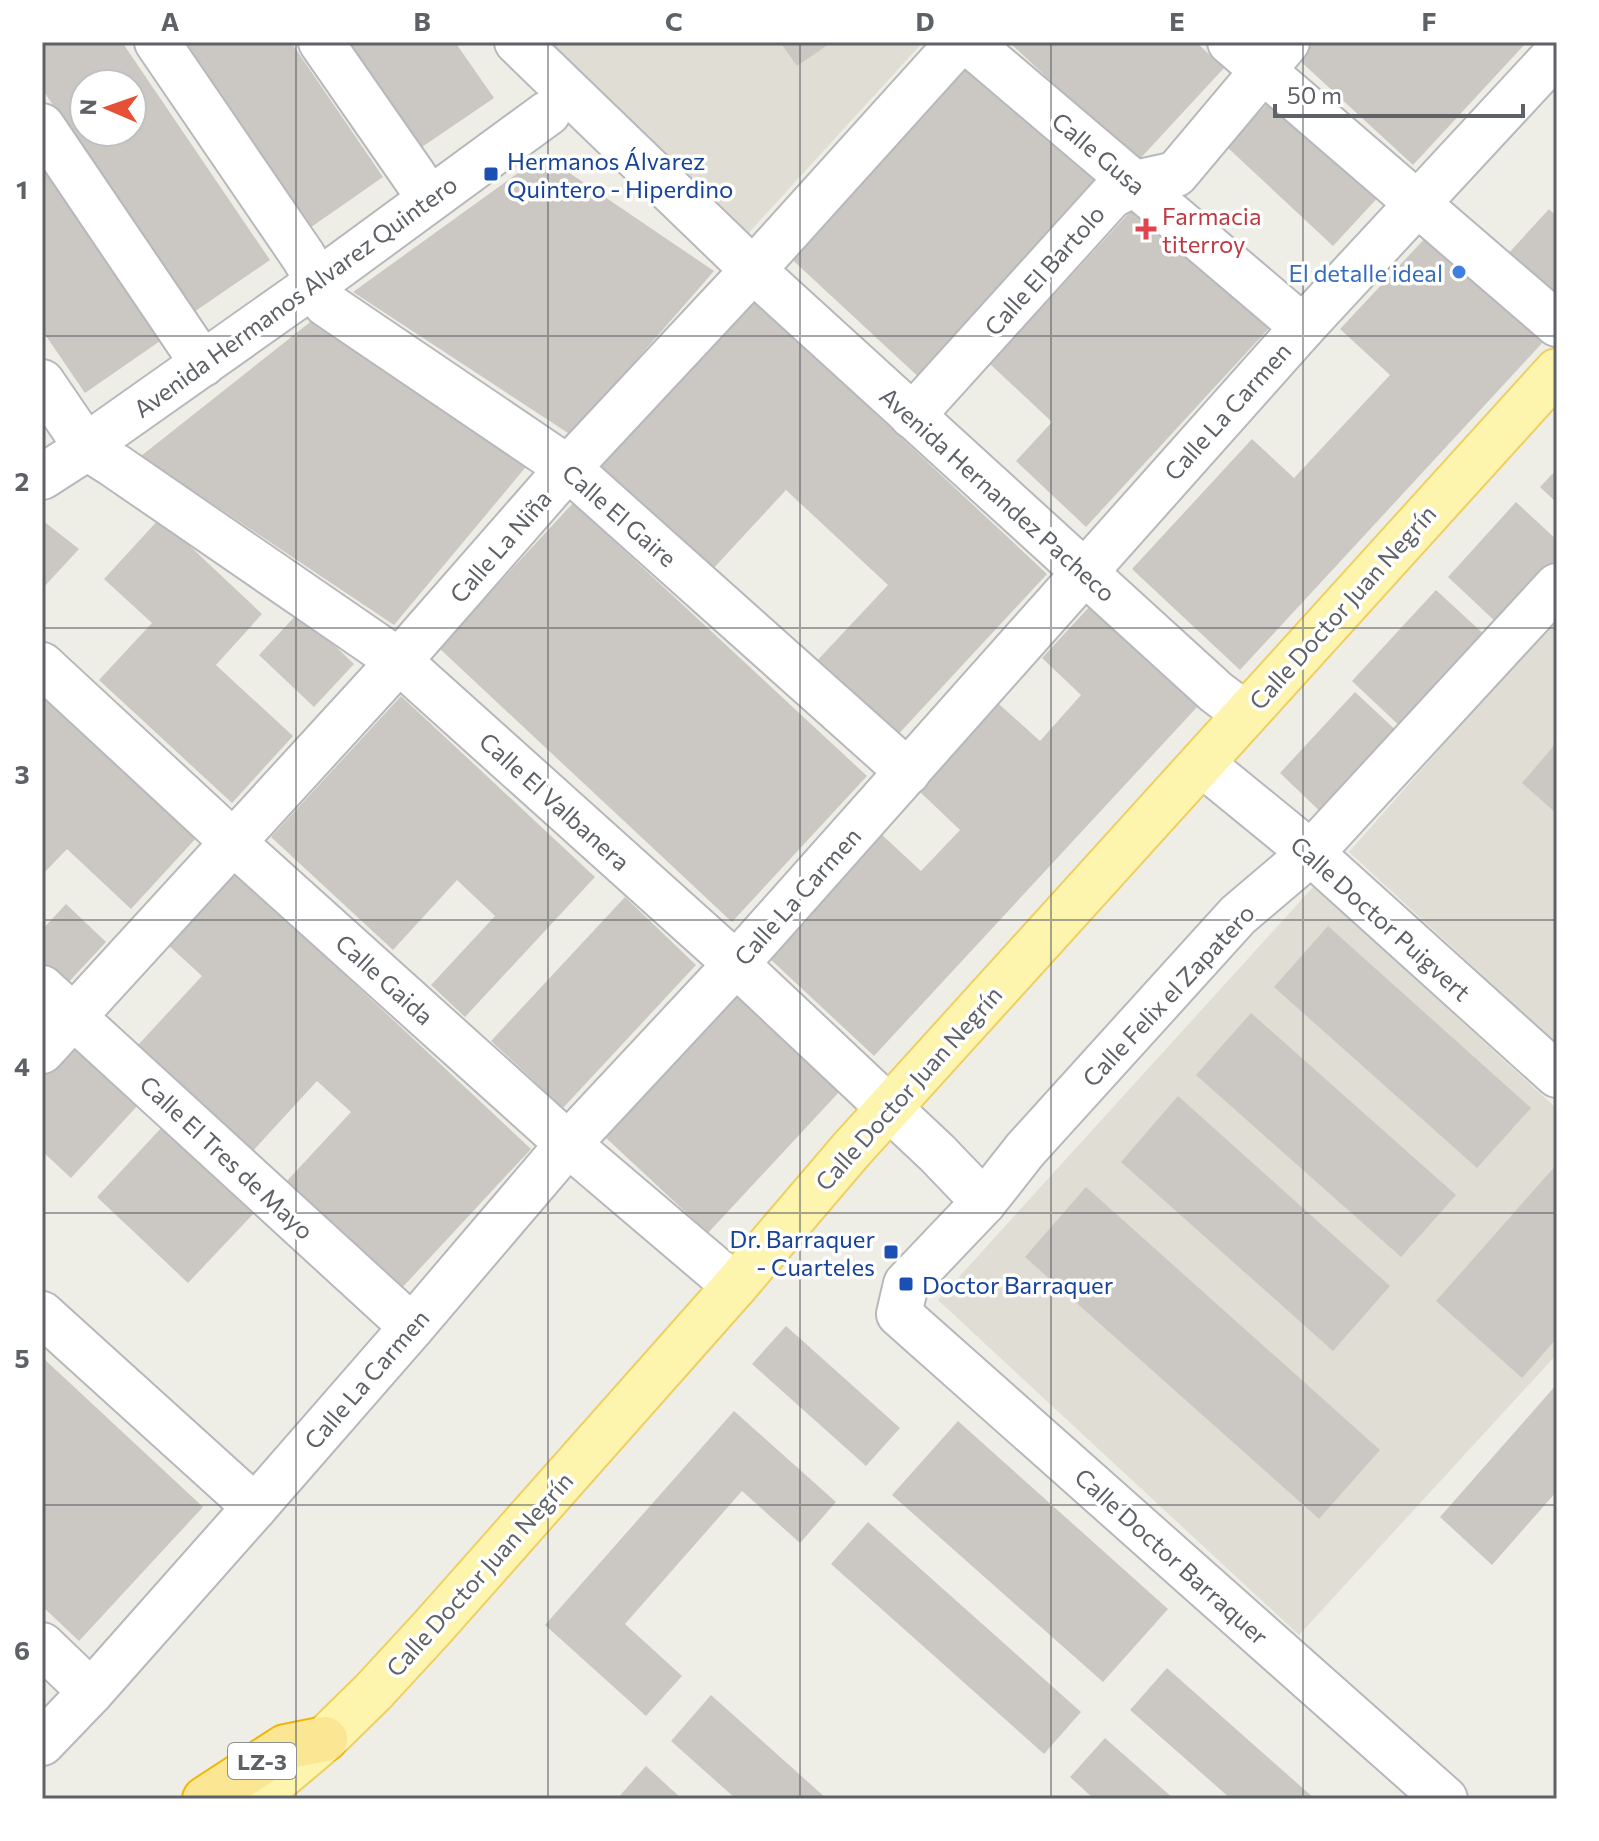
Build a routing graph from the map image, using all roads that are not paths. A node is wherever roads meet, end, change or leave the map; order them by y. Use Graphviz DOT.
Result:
graph roads {
  1 [pos="157,42"];
  2 [pos="321,42"];
  3 [pos="502,42"];
  4 [pos="517,42"];
  5 [pos="959,42"];
  6 [pos="968,42"];
  7 [pos="1260,51"];
  8 [pos="1557,53"];
  9 [pos="551,96"];
  10 [pos="42,126"];
  11 [pos="1136,183"];
  12 [pos="430,199"];
  13 [pos="1416,203"];
  14 [pos="753,270"];
  15 [pos="318,281"];
  16 [pos="1557,324"];
  17 [pos="1303,327"];
  18 [pos="203,364"];
  19 [pos="1557,371"];
  20 [pos="42,382"];
  21 [pos="912,416"];
  22 [pos="87,448"];
  23 [pos="568,468"];
  24 [pos="42,477"];
  25 [pos="1084,572"];
  26 [pos="1557,586"];
  27 [pos="399,661"];
  28 [pos="42,665"];
  29 [pos="1245,714"];
  30 [pos="1202,764"];
  31 [pos="908,772"];
  32 [pos="234,843"];
  33 [pos="1311,853"];
  34 [pos="736,964"];
  35 [pos="42,988"];
  36 [pos="74,1017"];
  37 [pos="42,1051"];
  38 [pos="1557,1075"];
  39 [pos="889,1108"];
  40 [pos="568,1144"];
  41 [pos="984,1202"];
  42 [pos="735,1286"];
  43 [pos="42,1314"];
  44 [pos="899,1314"];
  45 [pos="412,1327"];
  46 [pos="255,1507"];
  47 [pos="42,1645"];
  48 [pos="91,1692"];
  49 [pos="325,1739"];
  50 [pos="42,1743"];
  51 [pos="255,1798"];
  52 [pos="205,1799"];
  53 [pos="1445,1799"];
  1 -- 15 [label="street, Calle El Gaire"];
  2 -- 12 [label="street"];
  3 -- 9 [label="street"];
  4 -- 9 [label="street"];
  5 -- 14 [label="street, Calle La Niña"];
  6 -- 11 [label="street, Calle Gusa"];
  7 -- 11 [label="street, Calle El Bartolo"];
  7 -- 13 [label="street"];
  8 -- 13 [label="street, Calle La Carmen"];
  9 -- 12 [label="street, Avenida Hermanos Alvarez Quintero"];
  9 -- 14 [label="street, Avenida Hernandez Pacheco"];
  10 -- 18 [label="street"];
  11 -- 17 [label="street, Calle Gusa"];
  11 -- 21 [label="street, Calle El Bartolo"];
  12 -- 15 [label="street, Avenida Hermanos Alvarez Quintero"];
  13 -- 16 [label="street"];
  13 -- 17 [label="street, Calle La Carmen"];
  14 -- 21 [label="street, Avenida Hernandez Pacheco"];
  14 -- 23 [label="street, Calle La Niña"];
  15 -- 18 [label="street, Avenida Hermanos Alvarez Quintero"];
  15 -- 23 [label="street, Calle El Gaire"];
  17 -- 25 [label="street, Calle La Carmen"];
  18 -- 22 [label="street, Avenida Hermanos Alvarez Quintero"];
  19 -- 29 [label="main road, Calle Doctor Juan Negrín"];
  20 -- 22 [label="street"];
  21 -- 25 [label="street, Avenida Hernandez Pacheco"];
  22 -- 24 [label="street, Avenida Hermanos Alvarez Quintero"];
  22 -- 27 [label="street, Calle El Valbanera"];
  23 -- 27 [label="street, Calle La Niña"];
  23 -- 31 [label="street, Calle El Gaire"];
  25 -- 29 [label="street, Avenida Hernandez Pacheco"];
  25 -- 31 [label="street, Calle La Carmen"];
  26 -- 33 [label="street, Calle Felix el Zapatero"];
  27 -- 32 [label="street, Calle La Niña"];
  27 -- 34 [label="street, Calle El Valbanera"];
  28 -- 32 [label="street, Calle Gaida"];
  29 -- 30 [label="main road, Calle Doctor Juan Negrín"];
  30 -- 33 [label="street, Calle Doctor Puigvert"];
  30 -- 39 [label="main road, Calle Doctor Juan Negrín"];
  31 -- 34 [label="street, Calle La Carmen"];
  32 -- 36 [label="street, Calle La Niña"];
  32 -- 40 [label="street, Calle Gaida"];
  33 -- 38 [label="street, Calle Doctor Puigvert"];
  33 -- 41 [label="street, Calle Felix el Zapatero"];
  34 -- 39 [label="street, Calle El Valbanera"];
  34 -- 40 [label="street, Calle La Carmen"];
  35 -- 36 [label="street, Calle El Tres de Mayo"];
  36 -- 37 [label="street, Calle La Niña"];
  36 -- 45 [label="street, Calle El Tres de Mayo"];
  39 -- 41 [label="street, Calle El Valbanera"];
  39 -- 42 [label="main road, Calle Doctor Juan Negrín"];
  40 -- 42 [label="street, Calle Gaida"];
  40 -- 45 [label="street, Calle La Carmen"];
  41 -- 44 [label="street, Calle Felix el Zapatero"];
  42 -- 49 [label="main road, Calle Doctor Juan Negrín"];
  43 -- 46 [label="street"];
  44 -- 53 [label="street, Calle Doctor Barraquer"];
  45 -- 46 [label="street, Calle La Carmen"];
  46 -- 48 [label="street, Calle La Carmen"];
  47 -- 48 [label="street"];
  48 -- 50 [label="street, Calle La Carmen"];
  49 -- 51 [label="main road, Calle Doctor Juan Negrín"];
  49 -- 52 [label="highway, LZ-3"];
}
